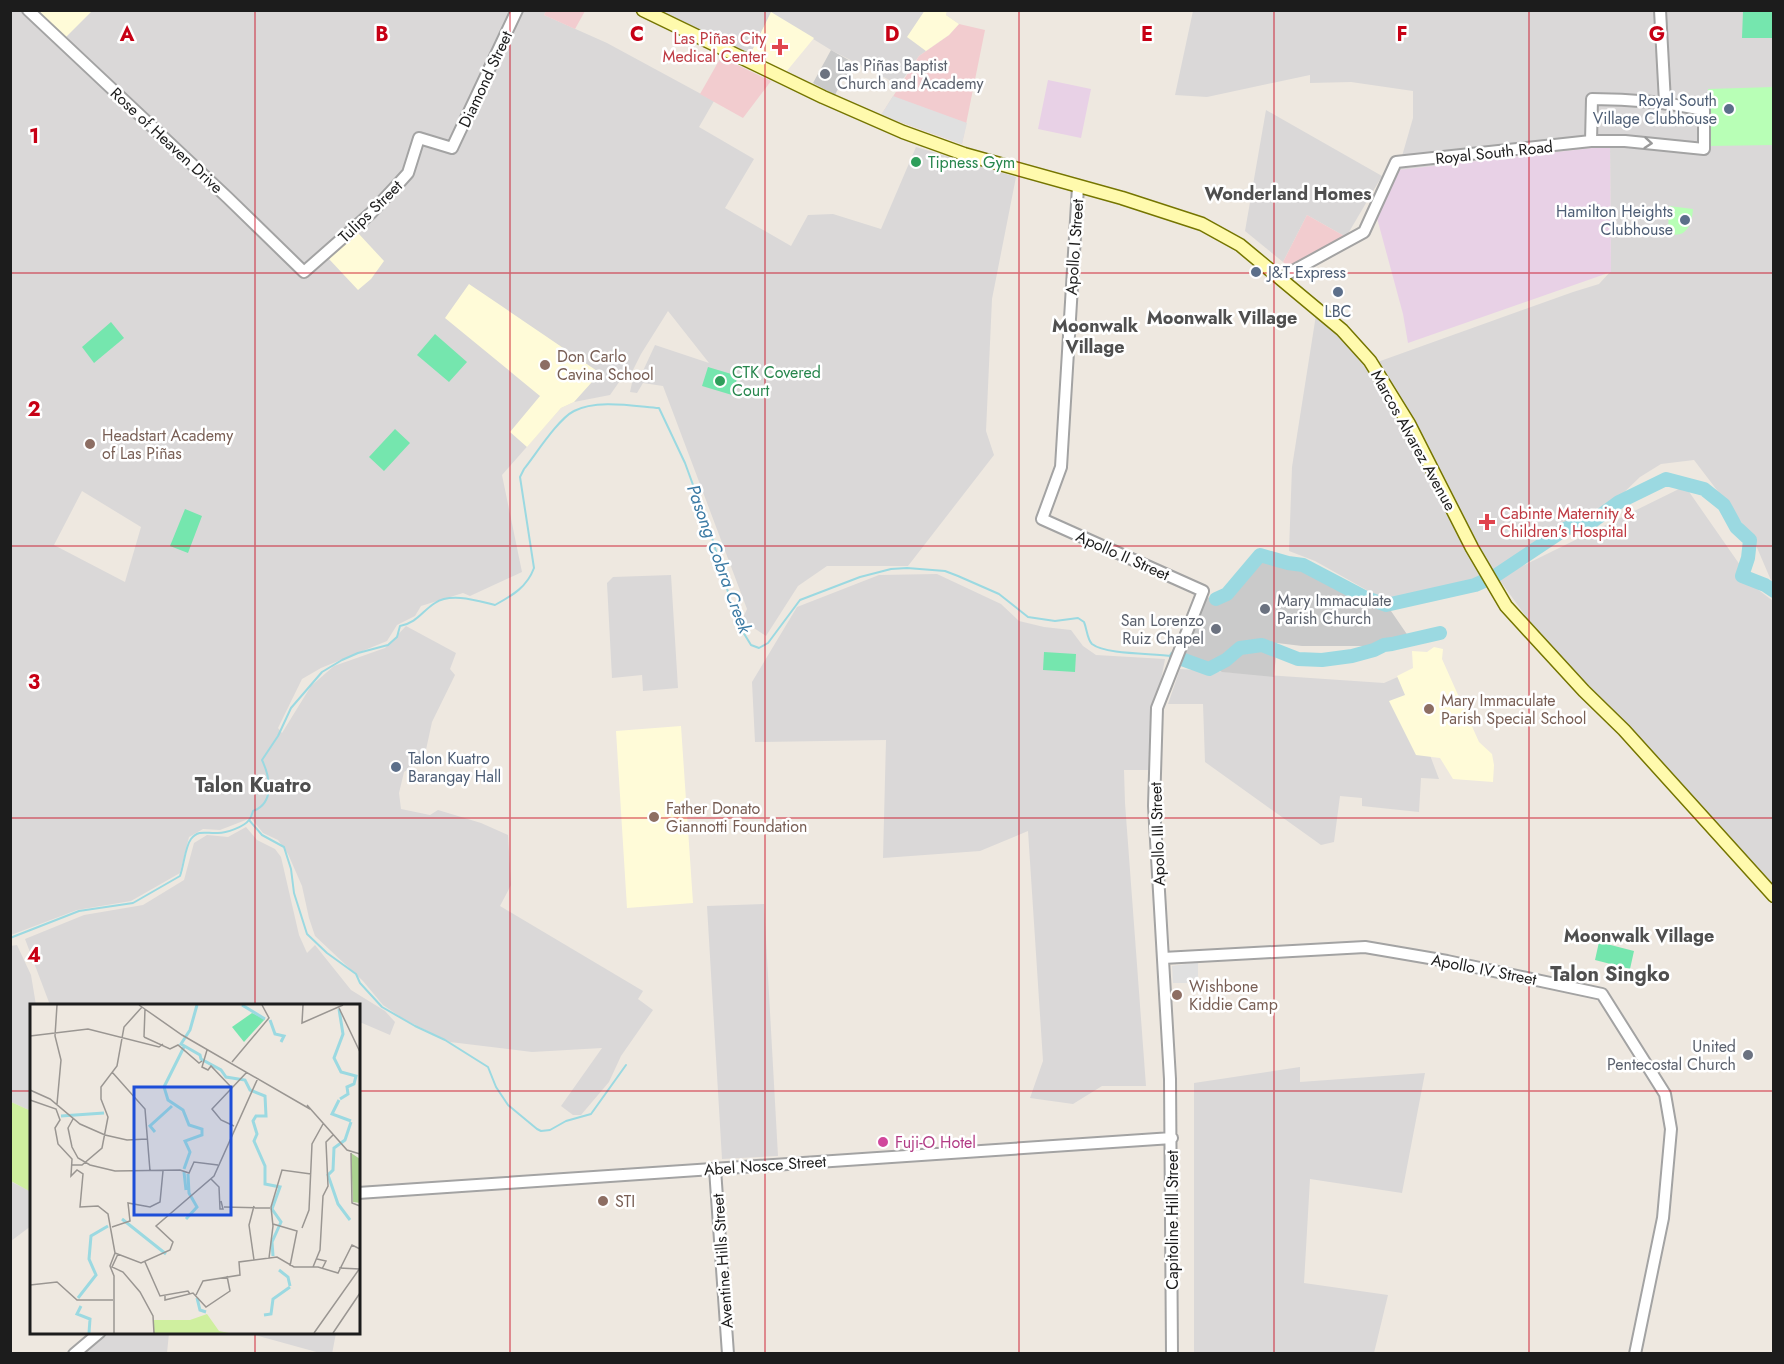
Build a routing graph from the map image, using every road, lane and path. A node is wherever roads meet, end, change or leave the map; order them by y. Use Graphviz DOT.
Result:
graph roads {
  1 [pos="28,10"];
  2 [pos="518,10"];
  3 [pos="643,10"];
  4 [pos="1660,10"];
  5 [pos="1665,102"];
  6 [pos="419,138"];
  7 [pos="1591,141"];
  8 [pos="1078,187"];
  9 [pos="304,272"];
  10 [pos="1280,278"];
  11 [pos="1042,519"];
  12 [pos="1203,591"];
  13 [pos="1773,896"];
  14 [pos="1163,958"];
  15 [pos="1170,1086"];
  16 [pos="1172,1137"];
  17 [pos="716,1169"];
  18 [pos="360,1192"];
  19 [pos="98,1334"];
  20 [pos="74,1353"];
  21 [pos="728,1353"];
  22 [pos="1172,1353"];
  23 [pos="1635,1353"];
  1 -- 9 [label="street, Rose of Heaven Drive"];
  2 -- 6 [label="street, Diamond Street"];
  3 -- 8 [label="main road, Marcos Alvarez Avenue"];
  4 -- 5 [label="street"];
  5 -- 7 [label="street"];
  7 -- 5 [label="street, Royal South Road, one-way"];
  6 -- 9 [label="street, Tulips Street"];
  7 -- 10 [label="street, Royal South Road"];
  8 -- 10 [label="main road, Marcos Alvarez Avenue"];
  8 -- 11 [label="street, Apollo I Street"];
  10 -- 13 [label="main road, Marcos Alvarez Avenue"];
  11 -- 12 [label="street, Apollo II Street"];
  12 -- 14 [label="street, Apollo III Street"];
  14 -- 15 [label="street, Apollo III Street"];
  14 -- 23 [label="street, Apollo IV Street"];
  15 -- 16 [label="street, Capitoline Hill Street"];
  16 -- 17 [label="street, Abel Nosce Street"];
  16 -- 22 [label="street, Capitoline Hill Street"];
  17 -- 18 [label="street, Abel Nosce Street"];
  17 -- 21 [label="street, Aventine Hills Street"];
  19 -- 20 [label="street"];
}
